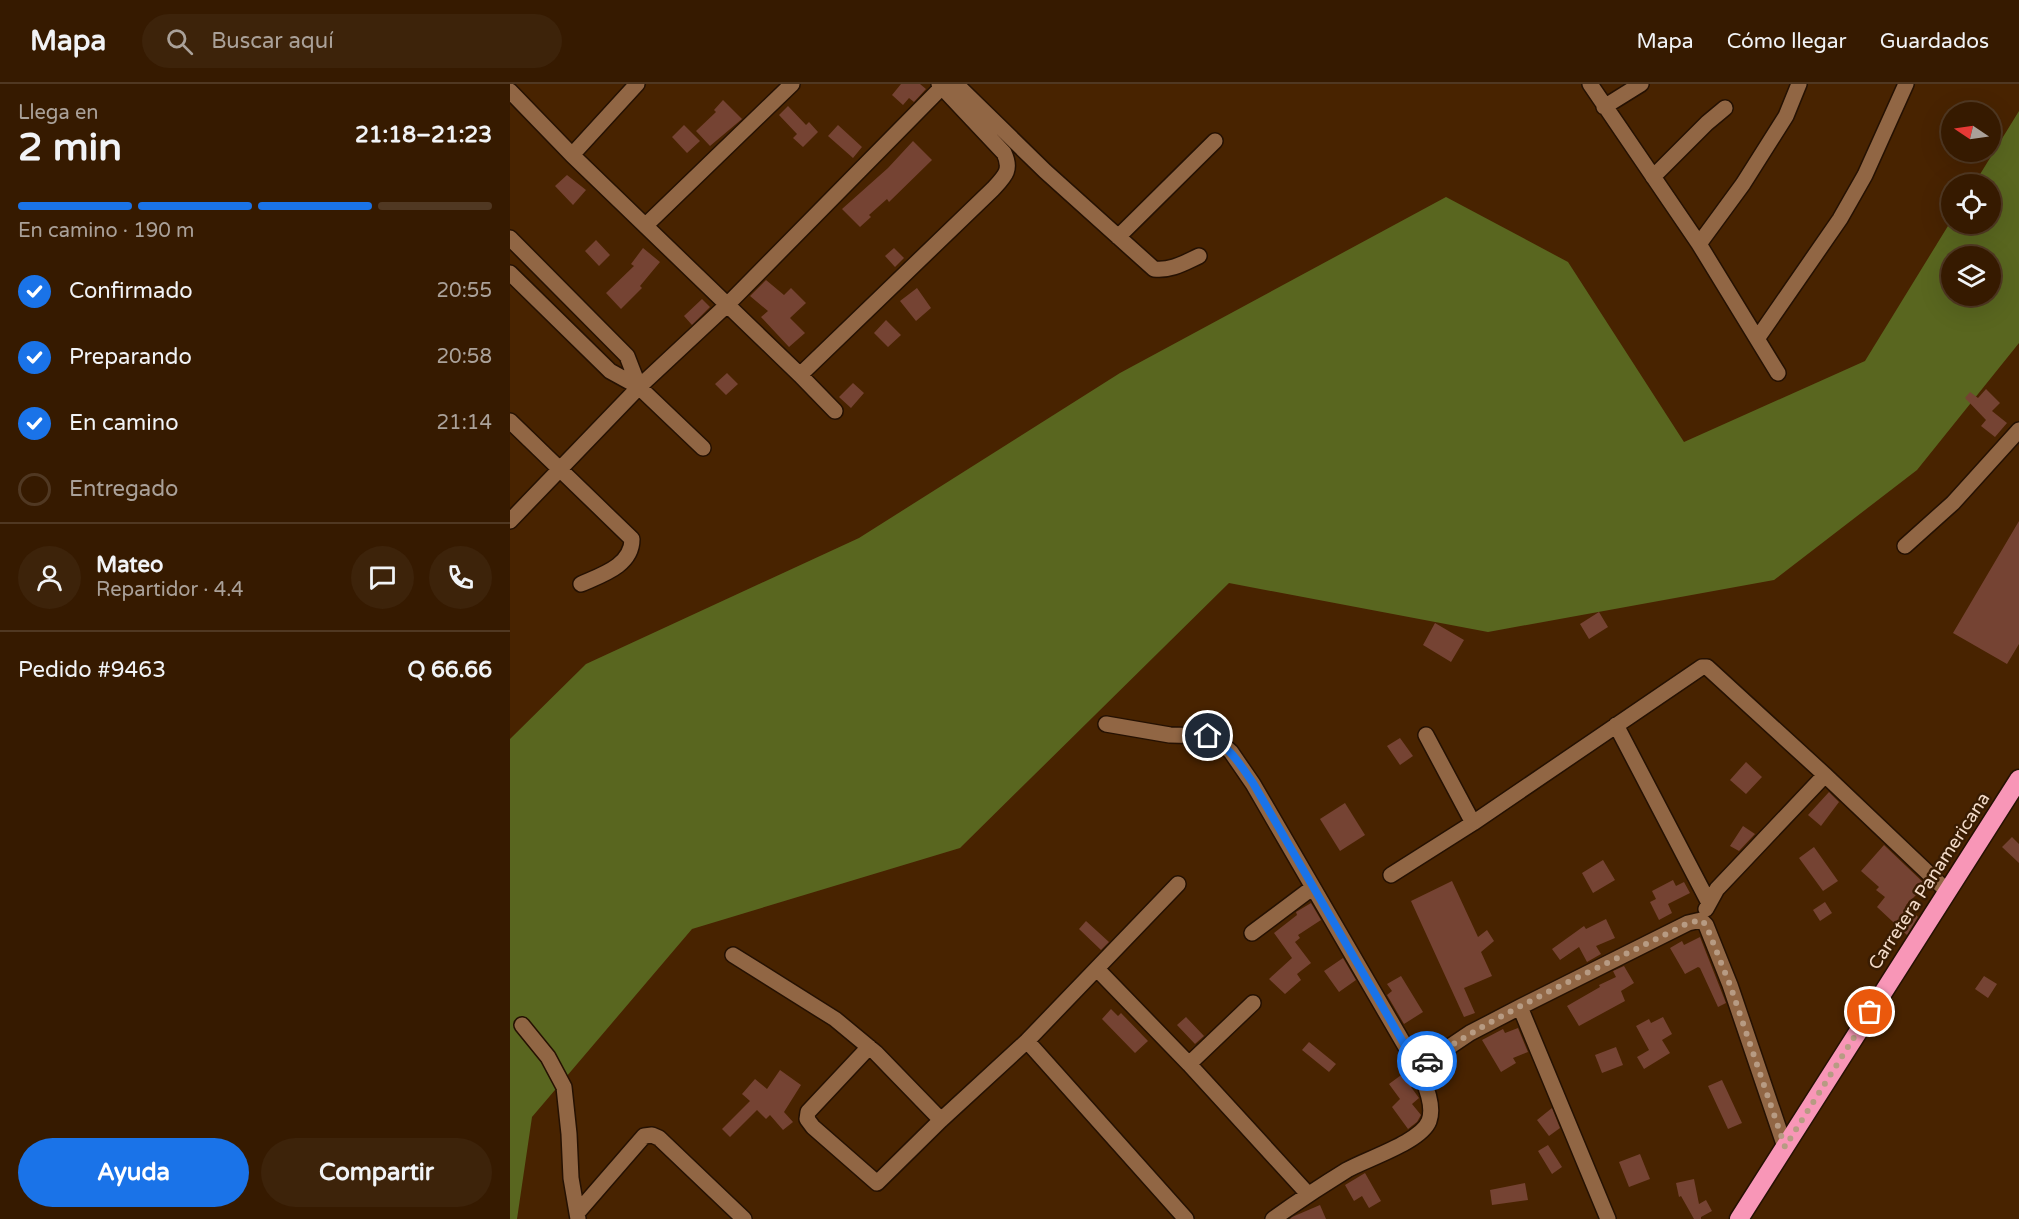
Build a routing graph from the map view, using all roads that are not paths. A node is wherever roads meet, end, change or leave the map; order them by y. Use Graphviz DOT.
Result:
graph roads {
  1 [pos="637,84"];
  2 [pos="792,84"];
  3 [pos="1590,84"];
  4 [pos="1641,84"];
  5 [pos="1799,84"];
  6 [pos="1906,84"];
  7 [pos="946,85"];
  8 [pos="510,92"];
  9 [pos="1604,107"];
  10 [pos="1725,108"];
  11 [pos="1215,141"];
  12 [pos="572,154"];
  13 [pos="1653,177"];
  14 [pos="646,225"];
  15 [pos="1118,237"];
  16 [pos="510,238"];
  17 [pos="1699,244"];
  18 [pos="1199,256"];
  19 [pos="510,273"];
  20 [pos="728,304"];
  21 [pos="1757,339"];
  22 [pos="1778,373"];
  23 [pos="800,375"];
  24 [pos="639,387"];
  25 [pos="835,411"];
  26 [pos="510,421"];
  27 [pos="2019,430"];
  28 [pos="703,448"];
  29 [pos="561,469"];
  30 [pos="510,521"];
  31 [pos="1905,546"];
  32 [pos="581,584"];
  33 [pos="1106,724"];
  34 [pos="1616,725"];
  35 [pos="1426,735"];
  36 [pos="1825,775"];
  37 [pos="2019,779"];
  38 [pos="1473,823"];
  39 [pos="1391,875"];
  40 [pos="1178,884"];
  41 [pos="1312,888"];
  42 [pos="1947,891"];
  43 [pos="1709,903"];
  44 [pos="1701,920"];
  45 [pos="1252,933"];
  46 [pos="733,955"];
  47 [pos="1097,969"];
  48 [pos="1253,1003"];
  49 [pos="1520,1007"];
  50 [pos="522,1025"];
  51 [pos="1027,1041"];
  52 [pos="869,1047"];
  53 [pos="1189,1064"];
  54 [pos="1418,1068"];
  55 [pos="941,1120"];
  56 [pos="1785,1147"];
  57 [pos="1308,1194"];
  58 [pos="578,1216"];
  59 [pos="744,1219"];
  60 [pos="1186,1219"];
  61 [pos="1274,1219"];
  62 [pos="1608,1219"];
  63 [pos="1739,1219"];
  1 -- 12 [label="street"];
  2 -- 14 [label="street"];
  3 -- 9 [label="street"];
  4 -- 9 [label="street"];
  5 -- 17 [label="street"];
  6 -- 21 [label="street"];
  7 -- 15 [label="street"];
  7 -- 20 [label="street"];
  7 -- 23 [label="street"];
  8 -- 12 [label="street"];
  9 -- 13 [label="street"];
  10 -- 13 [label="street"];
  11 -- 15 [label="street"];
  12 -- 14 [label="street"];
  13 -- 17 [label="street"];
  14 -- 20 [label="street"];
  15 -- 18 [label="street"];
  16 -- 24 [label="street"];
  17 -- 21 [label="street"];
  19 -- 24 [label="street"];
  20 -- 23 [label="street"];
  20 -- 24 [label="street"];
  21 -- 22 [label="street"];
  23 -- 25 [label="street"];
  24 -- 28 [label="street"];
  24 -- 29 [label="street"];
  26 -- 29 [label="street"];
  27 -- 31 [label="street"];
  29 -- 30 [label="street"];
  29 -- 32 [label="street"];
  33 -- 41 [label="street"];
  34 -- 36 [label="street"];
  34 -- 38 [label="street"];
  34 -- 43 [label="street"];
  35 -- 38 [label="street"];
  36 -- 42 [label="street"];
  36 -- 43 [label="street"];
  37 -- 42 [label="highway, Carretera Panamericana"];
  38 -- 39 [label="street"];
  40 -- 47 [label="street"];
  41 -- 45 [label="street"];
  41 -- 54 [label="street"];
  42 -- 56 [label="highway, Carretera Panamericana"];
  43 -- 44 [label="street"];
  44 -- 49 [label="street"];
  44 -- 56 [label="street"];
  46 -- 52 [label="street"];
  47 -- 51 [label="street"];
  47 -- 53 [label="street"];
  48 -- 53 [label="street"];
  49 -- 54 [label="street"];
  49 -- 62 [label="street"];
  50 -- 58 [label="street"];
  51 -- 55 [label="street"];
  51 -- 60 [label="street"];
  52 -- 55 [label="street"];
  52 -- 55 [label="street"];
  53 -- 57 [label="street"];
  54 -- 57 [label="street"];
  56 -- 63 [label="highway, Carretera Panamericana"];
  57 -- 61 [label="street"];
  58 -- 59 [label="street"];
}
